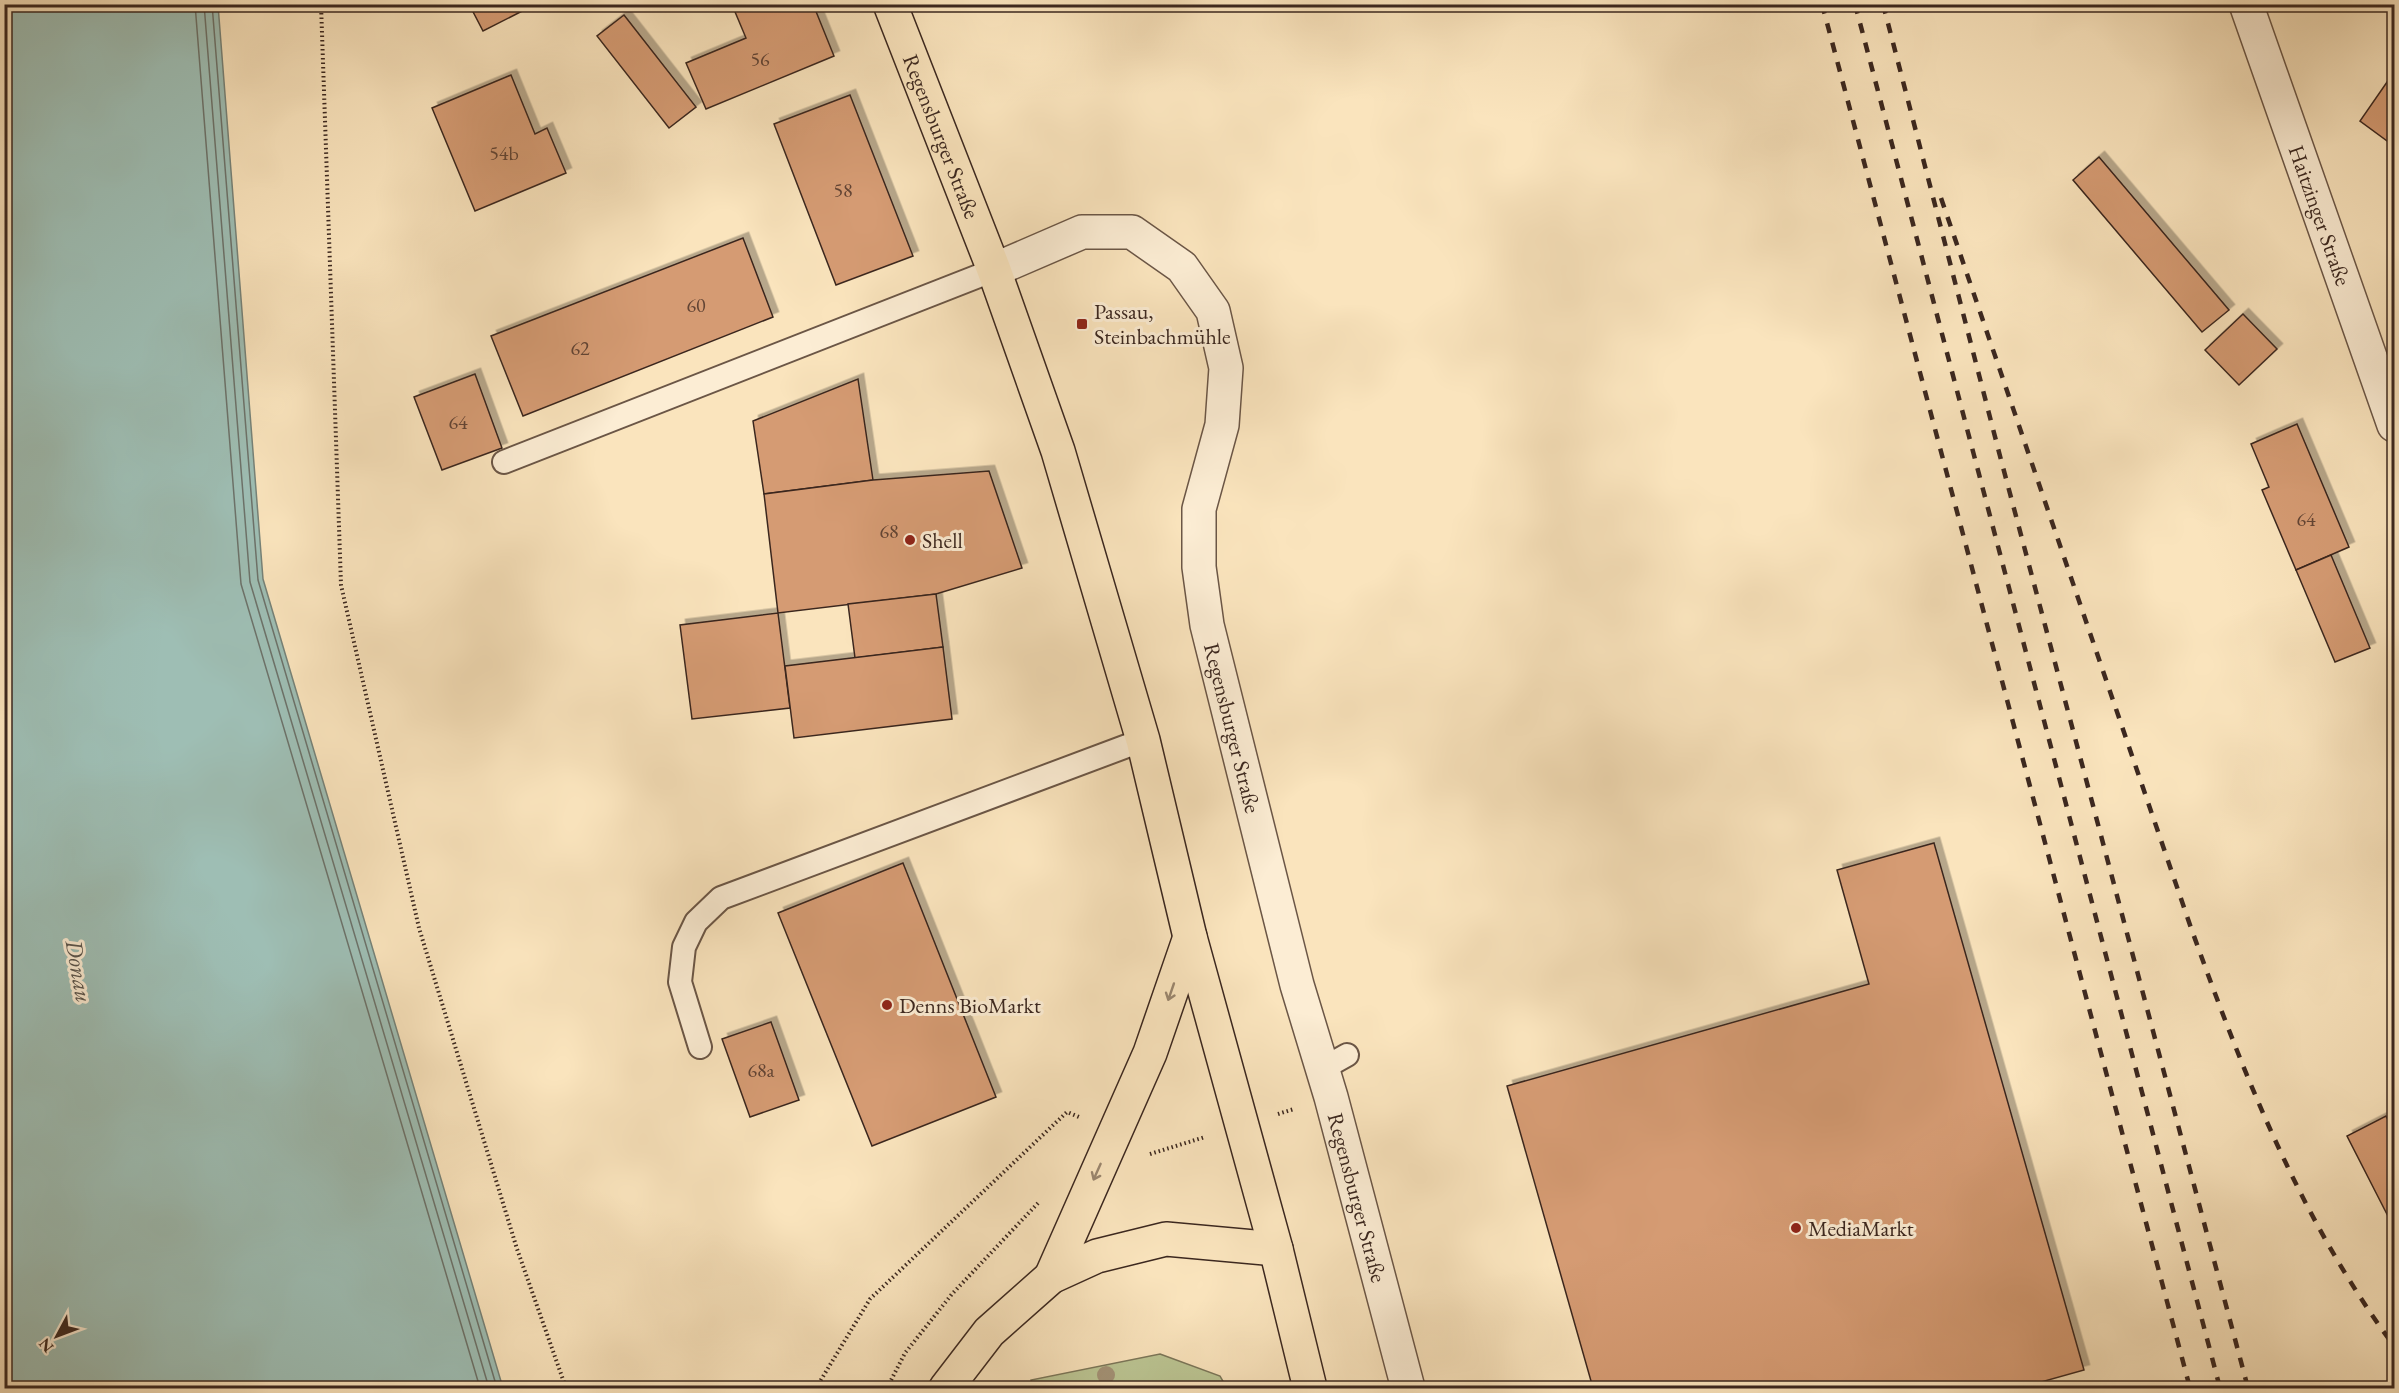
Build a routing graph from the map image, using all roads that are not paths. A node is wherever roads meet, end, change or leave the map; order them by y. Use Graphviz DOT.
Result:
graph roads {
  1 [pos="890,4"];
  2 [pos="2246,4"];
  3 [pos="994,270"];
  4 [pos="2394,425"];
  5 [pos="504,462"];
  6 [pos="1143,740"];
  7 [pos="1190,937"];
  8 [pos="700,1047"];
  9 [pos="1276,1249"];
  10 [pos="1051,1277"];
  11 [pos="1301,1350"];
  12 [pos="946,1389"];
  13 [pos="1310,1389"];
  14 [pos="1323,1389"];
  15 [pos="1408,1389"];
  1 -- 3 [label="main road, Regensburger Straße"];
  2 -- 4 [label="street, Haitzinger Straße"];
  3 -- 5 [label="lane"];
  3 -- 6 [label="main road, Regensburger Straße"];
  3 -- 15 [label="street, Regensburger Straße"];
  6 -- 7 [label="main road, Regensburger Straße"];
  6 -- 8 [label="lane"];
  7 -- 9 [label="main road, Regensburger Straße"];
  7 -- 10 [label="main road, one-way"];
  9 -- 10 [label="main road"];
  9 -- 11 [label="main road, Regensburger Straße"];
  10 -- 12 [label="main road"];
  11 -- 13 [label="main road, Regensburger Straße"];
  11 -- 14 [label="main road"];
}
